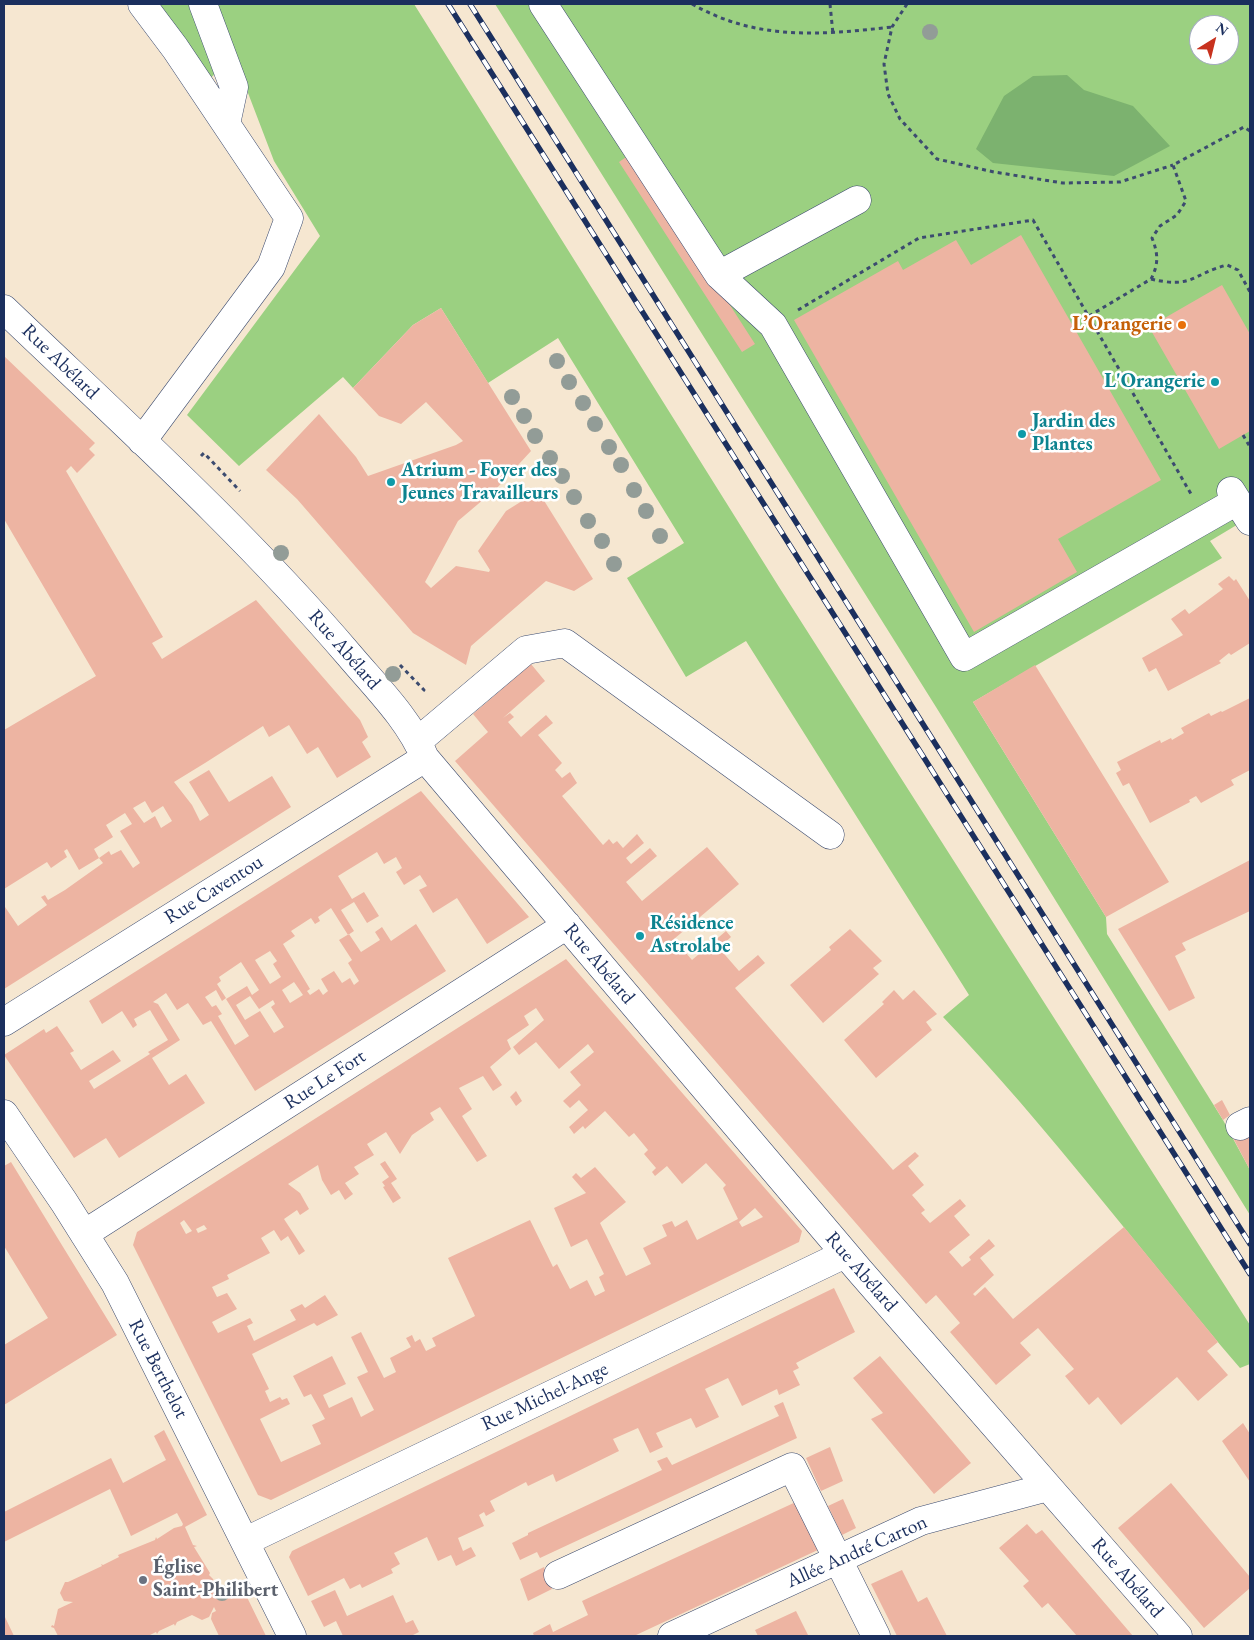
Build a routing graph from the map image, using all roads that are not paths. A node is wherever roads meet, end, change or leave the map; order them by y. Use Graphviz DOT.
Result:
graph roads {
  1 [pos="142,4"];
  2 [pos="203,4"];
  3 [pos="543,4"];
  4 [pos="226,124"];
  5 [pos="857,200"];
  6 [pos="718,275"];
  7 [pos="4,309"];
  8 [pos="142,441"];
  9 [pos="1239,504"];
  10 [pos="421,749"];
  11 [pos="830,835"];
  12 [pos="567,925"];
  13 [pos="4,1022"];
  14 [pos="4,1114"];
  15 [pos="84,1234"];
  16 [pos="845,1254"];
  17 [pos="1048,1487"];
  18 [pos="246,1541"];
  19 [pos="838,1560"];
  20 [pos="558,1575"];
  21 [pos="292,1636"];
  22 [pos="672,1636"];
  23 [pos="876,1636"];
  24 [pos="1178,1636"];
  1 -- 4 [label="street"];
  2 -- 4 [label="street"];
  3 -- 6 [label="street"];
  4 -- 8 [label="street"];
  5 -- 6 [label="street"];
  6 -- 9 [label="street"];
  7 -- 8 [label="street, Rue Abélard"];
  8 -- 10 [label="street, Rue Abélard"];
  10 -- 11 [label="street, Rue Caventou"];
  10 -- 12 [label="street, Rue Abélard"];
  10 -- 13 [label="street, Rue Caventou"];
  12 -- 15 [label="street, Rue Le Fort"];
  12 -- 16 [label="street, Rue Abélard"];
  14 -- 15 [label="street, Rue Berthelot"];
  15 -- 18 [label="street, Rue Berthelot"];
  16 -- 17 [label="street, Rue Abélard"];
  16 -- 18 [label="street, Rue Michel-Ange"];
  17 -- 19 [label="street, Allée André Carton"];
  17 -- 24 [label="street, Rue Abélard"];
  18 -- 21 [label="street, Rue Berthelot"];
  19 -- 20 [label="street"];
  19 -- 22 [label="street, Allée André Carton"];
  19 -- 23 [label="street"];
}
